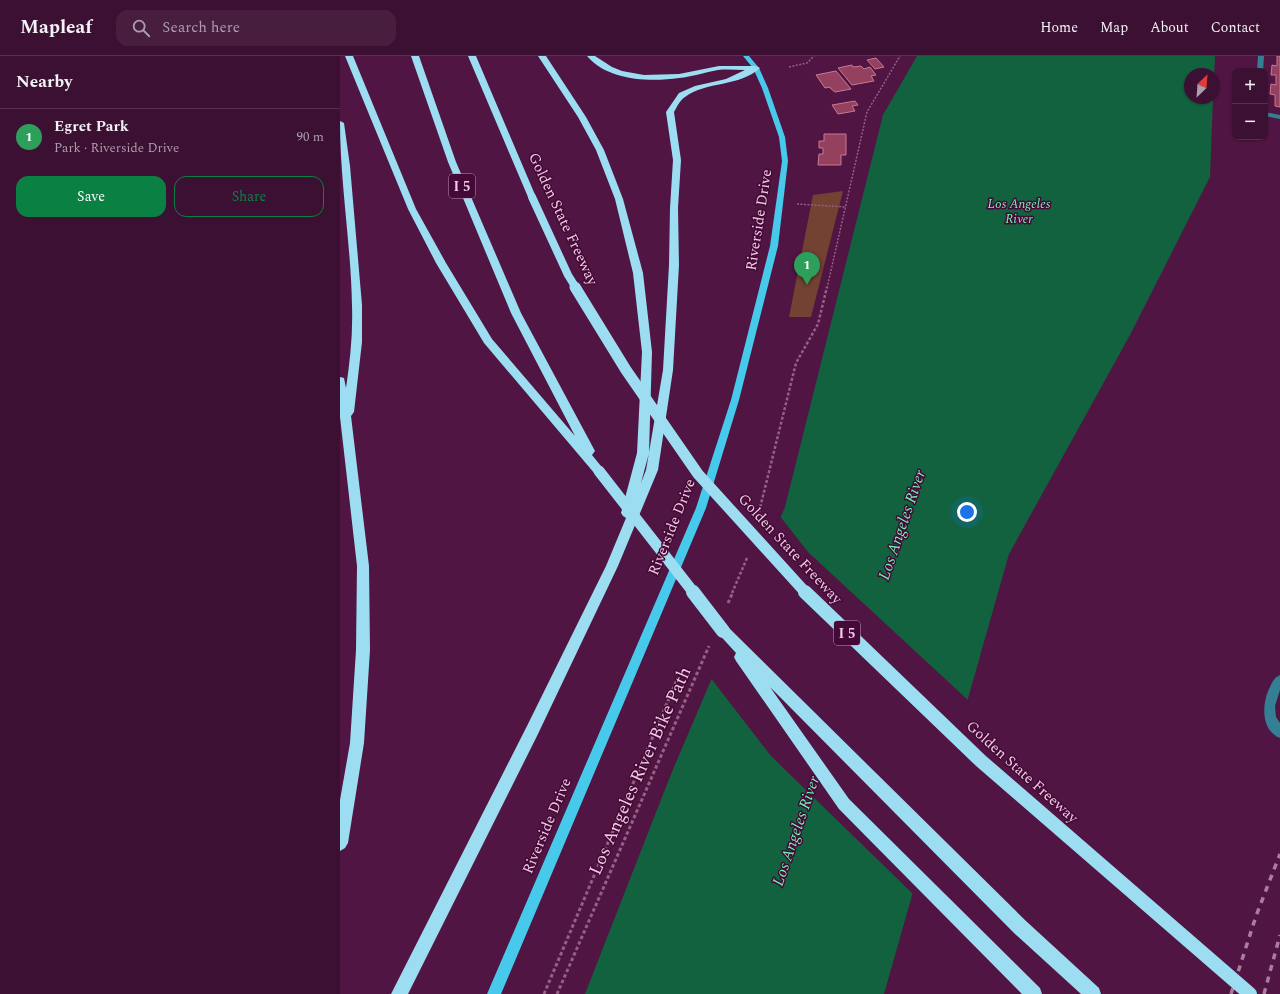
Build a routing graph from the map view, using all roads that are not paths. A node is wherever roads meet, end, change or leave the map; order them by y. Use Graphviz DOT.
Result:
graph roads {
  1 [pos="349,56"];
  2 [pos="415,56"];
  3 [pos="472,56"];
  4 [pos="542,56"];
  5 [pos="591,56"];
  6 [pos="746,56"];
  7 [pos="1261,56"];
  8 [pos="756,68"];
  9 [pos="1260,68"];
  10 [pos="1268,115"];
  11 [pos="1280,117"];
  12 [pos="340,123"];
  13 [pos="340,381"];
  14 [pos="347,427"];
  15 [pos="599,471"];
  16 [pos="612,566"];
  17 [pos="718,634"];
  18 [pos="1280,680"];
  19 [pos="1280,732"];
  20 [pos="340,843"];
  21 [pos="399,994"];
  22 [pos="494,994"];
  23 [pos="1034,994"];
  24 [pos="1092,994"];
  25 [pos="1250,994"];
  1 -- 15 [label="highway"];
  2 -- 15 [label="highway, I 5"];
  3 -- 25 [label="highway, Golden State Freeway / I 5, bridge"];
  4 -- 16 [label="highway"];
  5 -- 8 [label="highway"];
  6 -- 8 [label="main road, Riverside Drive"];
  7 -- 9 [label="lane"];
  8 -- 16 [label="highway"];
  8 -- 22 [label="main road, Riverside Drive"];
  10 -- 11 [label="lane"];
  12 -- 14 [label="highway"];
  13 -- 14 [label="highway"];
  14 -- 20 [label="highway"];
  15 -- 17 [label="highway, I 5, bridge"];
  16 -- 21 [label="highway"];
  17 -- 23 [label="highway"];
  17 -- 24 [label="highway, I 5"];
  18 -- 19 [label="lane"];
}
